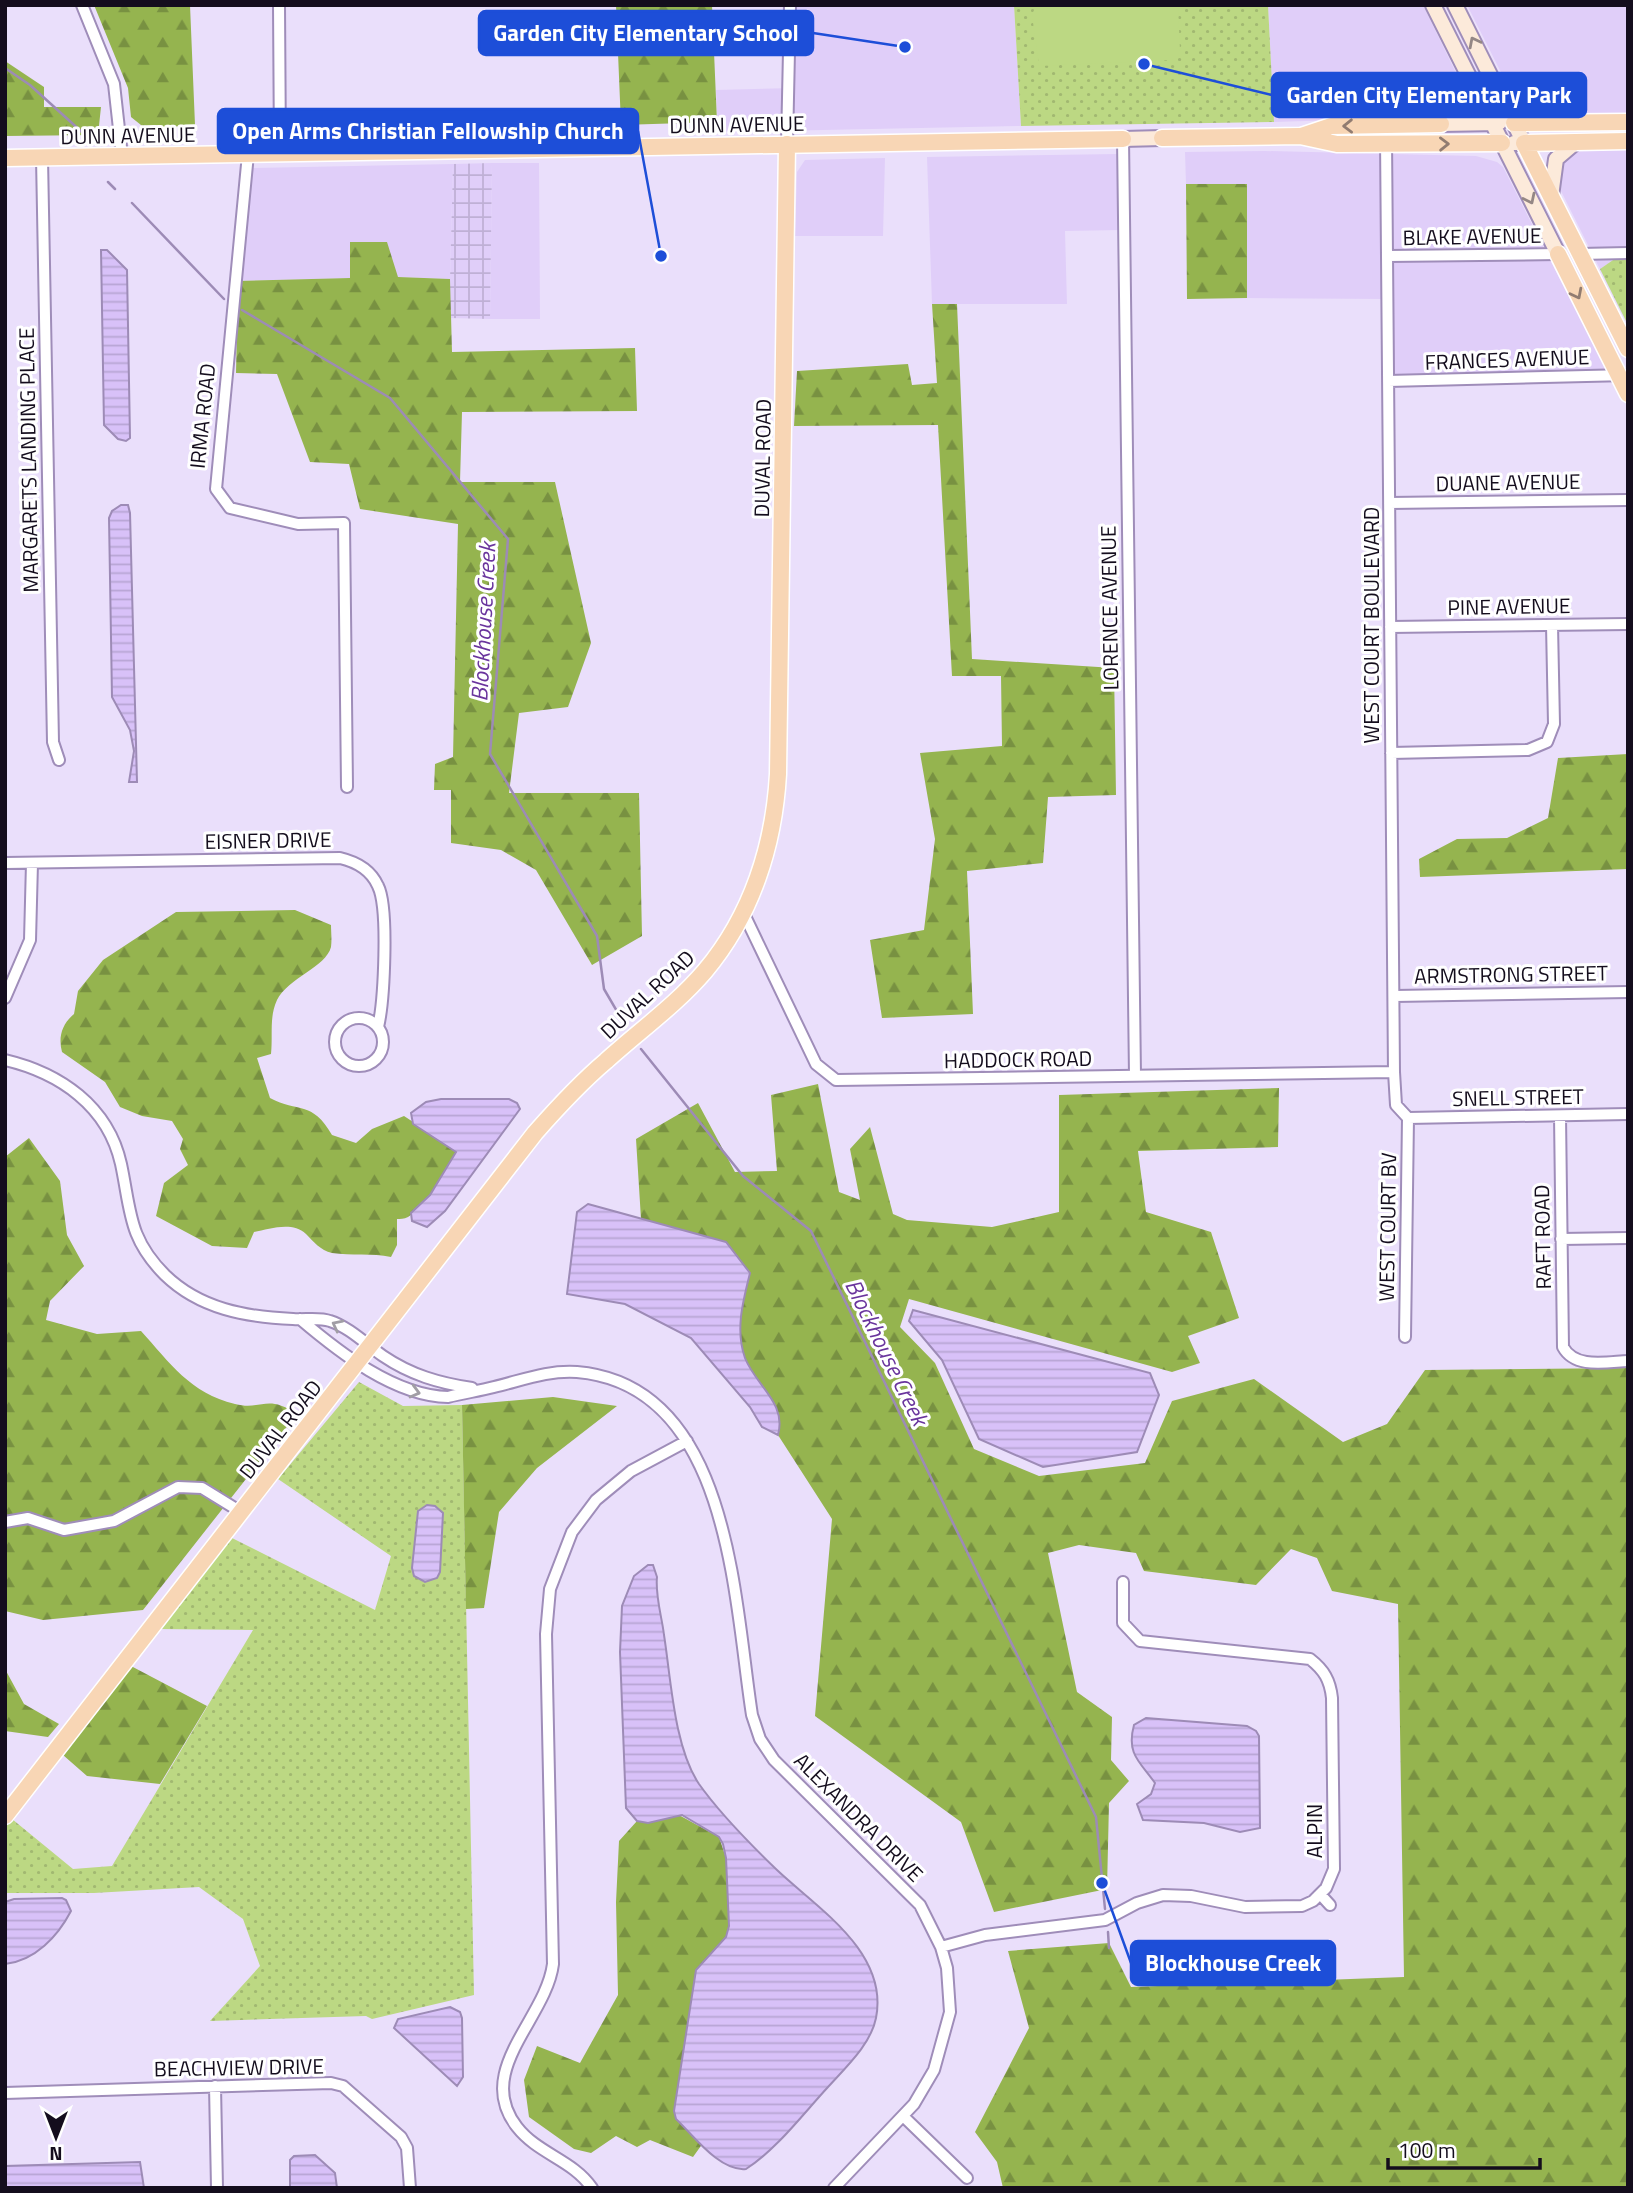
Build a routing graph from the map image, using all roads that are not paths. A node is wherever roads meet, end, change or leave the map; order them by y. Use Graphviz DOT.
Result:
graph roads {
  1 [pos="82,5"];
  2 [pos="279,5"];
  3 [pos="790,5"];
  4 [pos="1433,5"];
  5 [pos="1455,5"];
  6 [pos="1467,73"];
  7 [pos="1628,122"];
  8 [pos="1492,123"];
  9 [pos="1514,123"];
  10 [pos="1440,124"];
  11 [pos="1386,126"];
  12 [pos="1300,136"];
  13 [pos="1162,138"];
  14 [pos="1123,139"];
  15 [pos="1628,141"];
  16 [pos="1576,142"];
  17 [pos="1502,143"];
  18 [pos="1524,143"];
  19 [pos="787,144"];
  20 [pos="1387,145"];
  21 [pos="280,153"];
  22 [pos="248,154"];
  23 [pos="121,156"];
  24 [pos="5,158"];
  25 [pos="43,158"];
  26 [pos="1551,196"];
  27 [pos="1628,253"];
  28 [pos="1558,254"];
  29 [pos="1580,254"];
  30 [pos="1388,256"];
  31 [pos="1628,349"];
  32 [pos="1623,375"];
  33 [pos="1388,381"];
  34 [pos="1628,394"];
  35 [pos="1628,500"];
  36 [pos="1389,503"];
  37 [pos="1628,624"];
  38 [pos="1552,625"];
  39 [pos="1390,626"];
  40 [pos="1391,753"];
  41 [pos="59,760"];
  42 [pos="347,787"];
  43 [pos="5,863"];
  44 [pos="32,863"];
  45 [pos="743,912"];
  46 [pos="1628,992"];
  47 [pos="1395,996"];
  48 [pos="5,998"];
  49 [pos="378,1027"];
  50 [pos="5,1060"];
  51 [pos="1394,1072"];
  52 [pos="1135,1076"];
  53 [pos="1628,1114"];
  54 [pos="1560,1116"];
  55 [pos="1408,1118"];
  56 [pos="1628,1238"];
  57 [pos="1560,1239"];
  58 [pos="300,1320"];
  59 [pos="1405,1337"];
  60 [pos="370,1346"];
  61 [pos="1628,1361"];
  62 [pos="359,1362"];
  63 [pos="479,1389"];
  64 [pos="687,1441"];
  65 [pos="241,1512"];
  66 [pos="5,1522"];
  67 [pos="1124,1582"];
  68 [pos="5,1816"];
  69 [pos="1320,1894"];
  70 [pos="1331,1905"];
  71 [pos="941,1947"];
  72 [pos="215,2086"];
  73 [pos="5,2093"];
  74 [pos="903,2116"];
  75 [pos="967,2178"];
  76 [pos="217,2188"];
  77 [pos="410,2188"];
  78 [pos="592,2188"];
  79 [pos="834,2188"];
  1 -- 23 [label="street"];
  2 -- 21 [label="street"];
  3 -- 19 [label="street, DUVAL ROAD"];
  4 -- 6 [label="main road"];
  9 -- 5 [label="main road, one-way"];
  6 -- 8 [label="main road"];
  6 -- 10 [label="main road"];
  7 -- 9 [label="main road, DUNN AVENUE"];
  8 -- 9 [label="main road, DUNN AVENUE"];
  8 -- 10 [label="main road, DUNN AVENUE"];
  8 -- 17 [label="main road"];
  9 -- 18 [label="main road"];
  10 -- 11 [label="main road, DUNN AVENUE"];
  11 -- 12 [label="main road, DUNN AVENUE, one-way"];
  11 -- 20 [label="street, WEST COURT BOULEVARD"];
  12 -- 13 [label="main road, DUNN AVENUE"];
  12 -- 20 [label="main road, DUNN AVENUE"];
  13 -- 14 [label="main road, DUNN AVENUE"];
  14 -- 19 [label="main road, DUNN AVENUE"];
  14 -- 52 [label="street, LORENCE AVENUE"];
  15 -- 16 [label="main road, DUNN AVENUE"];
  16 -- 18 [label="main road, DUNN AVENUE"];
  16 -- 26 [label="main road"];
  17 -- 18 [label="main road, DUNN AVENUE"];
  20 -- 17 [label="main road, DUNN AVENUE, one-way"];
  17 -- 28 [label="main road, one-way"];
  18 -- 26 [label="main road"];
  19 -- 21 [label="main road, DUNN AVENUE"];
  19 -- 45 [label="main road, DUVAL ROAD"];
  20 -- 30 [label="street, WEST COURT BOULEVARD"];
  21 -- 22 [label="main road, DUNN AVENUE"];
  22 -- 23 [label="main road, DUNN AVENUE"];
  22 -- 42 [label="street, IRMA ROAD"];
  23 -- 25 [label="main road, DUNN AVENUE"];
  24 -- 25 [label="main road, DUNN AVENUE"];
  25 -- 41 [label="street, MARGARETS LANDING PLACE"];
  26 -- 29 [label="main road"];
  27 -- 29 [label="street"];
  28 -- 30 [label="street, BLAKE AVENUE"];
  28 -- 32 [label="main road, one-way"];
  29 -- 31 [label="main road"];
  30 -- 33 [label="street, WEST COURT BOULEVARD"];
  32 -- 33 [label="street, FRANCES AVENUE"];
  32 -- 34 [label="main road"];
  33 -- 36 [label="street, WEST COURT BOULEVARD"];
  35 -- 36 [label="street, DUANE AVENUE"];
  36 -- 39 [label="street, WEST COURT BOULEVARD"];
  37 -- 38 [label="street, PINE AVENUE"];
  38 -- 39 [label="street, PINE AVENUE"];
  38 -- 40 [label="street"];
  39 -- 40 [label="street, WEST COURT BOULEVARD"];
  40 -- 47 [label="street, WEST COURT BOULEVARD"];
  43 -- 44 [label="street, EISNER DRIVE"];
  44 -- 48 [label="street"];
  44 -- 49 [label="street, EISNER DRIVE"];
  45 -- 52 [label="street, HADDOCK ROAD"];
  45 -- 60 [label="main road, DUVAL ROAD"];
  46 -- 47 [label="street, ARMSTRONG STREET"];
  47 -- 51 [label="street, WEST COURT BOULEVARD"];
  49 -- 49 [label="street, EISNER DRIVE"];
  50 -- 58 [label="street, ALEXANDRA DRIVE"];
  51 -- 52 [label="street, HADDOCK ROAD"];
  51 -- 55 [label="street, WEST COURT BOULEVARD"];
  53 -- 54 [label="street, SNELL STREET"];
  54 -- 55 [label="street, SNELL STREET"];
  54 -- 57 [label="street, RAFT ROAD"];
  55 -- 59 [label="street, WEST COURT BV"];
  56 -- 57 [label="street"];
  57 -- 61 [label="street, RAFT ROAD"];
  60 -- 58 [label="street, ALEXANDRA DRIVE, one-way"];
  58 -- 62 [label="street, ALEXANDRA DRIVE"];
  60 -- 62 [label="main road, DUVAL ROAD"];
  60 -- 63 [label="street, ALEXANDRA DRIVE"];
  62 -- 63 [label="street, ALEXANDRA DRIVE, one-way"];
  62 -- 65 [label="main road, DUVAL ROAD"];
  63 -- 64 [label="street, ALEXANDRA DRIVE"];
  64 -- 71 [label="street, ALEXANDRA DRIVE"];
  64 -- 78 [label="street"];
  65 -- 66 [label="street"];
  65 -- 68 [label="main road, DUVAL ROAD"];
  67 -- 69 [label="street, ALPIN"];
  69 -- 70 [label="street"];
  69 -- 71 [label="street"];
  71 -- 74 [label="street, ALEXANDRA DRIVE"];
  72 -- 73 [label="street, BEACHVIEW DRIVE"];
  72 -- 76 [label="street"];
  72 -- 77 [label="street, BEACHVIEW DRIVE"];
  74 -- 75 [label="street"];
  74 -- 79 [label="street, ALEXANDRA DRIVE"];
}
